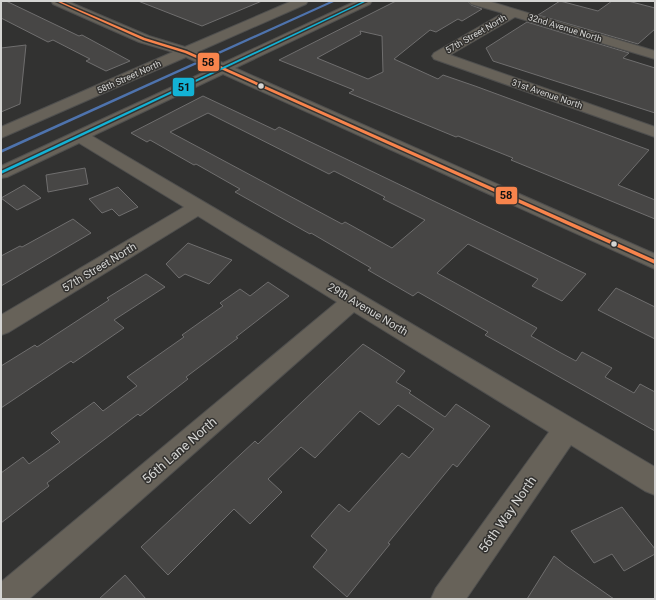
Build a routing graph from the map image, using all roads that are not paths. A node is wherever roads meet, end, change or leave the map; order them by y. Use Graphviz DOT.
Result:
graph roads {
  1 [pos="57,1"];
  2 [pos="302,1"];
  3 [pos="366,1"];
  4 [pos="475,1"];
  5 [pos="514,12"];
  6 [pos="137,22"];
  7 [pos="190,53"];
  8 [pos="655,55"];
  9 [pos="439,56"];
  10 [pos="220,67"];
  11 [pos="655,132"];
  12 [pos="1,133"];
  13 [pos="80,136"];
  14 [pos="1,173"];
  15 [pos="198,207"];
  16 [pos="655,262"];
  17 [pos="354,300"];
  18 [pos="1,326"];
  19 [pos="567,429"];
  20 [pos="655,482"];
  21 [pos="5,599"];
  22 [pos="447,599"];
  1 -- 7 [label="street"];
  2 -- 7 [label="street, 58th Street North"];
  3 -- 10 [label="street"];
  4 -- 5 [label="street, 32nd Avenue North"];
  5 -- 8 [label="street, 32nd Avenue North"];
  5 -- 9 [label="street, 57th Street North"];
  6 -- 7 [label="street"];
  7 -- 10 [label="street"];
  7 -- 12 [label="street, 58th Street North"];
  9 -- 11 [label="street, 31st Avenue North"];
  10 -- 13 [label="street"];
  10 -- 16 [label="street"];
  13 -- 14 [label="street"];
  13 -- 15 [label="street, 29th Avenue North"];
  15 -- 17 [label="street, 29th Avenue North"];
  15 -- 18 [label="street, 57th Street North"];
  17 -- 19 [label="street, 29th Avenue North"];
  17 -- 21 [label="street, 56th Lane North"];
  19 -- 20 [label="street, 29th Avenue North"];
  19 -- 22 [label="street, 56th Way North"];
}
